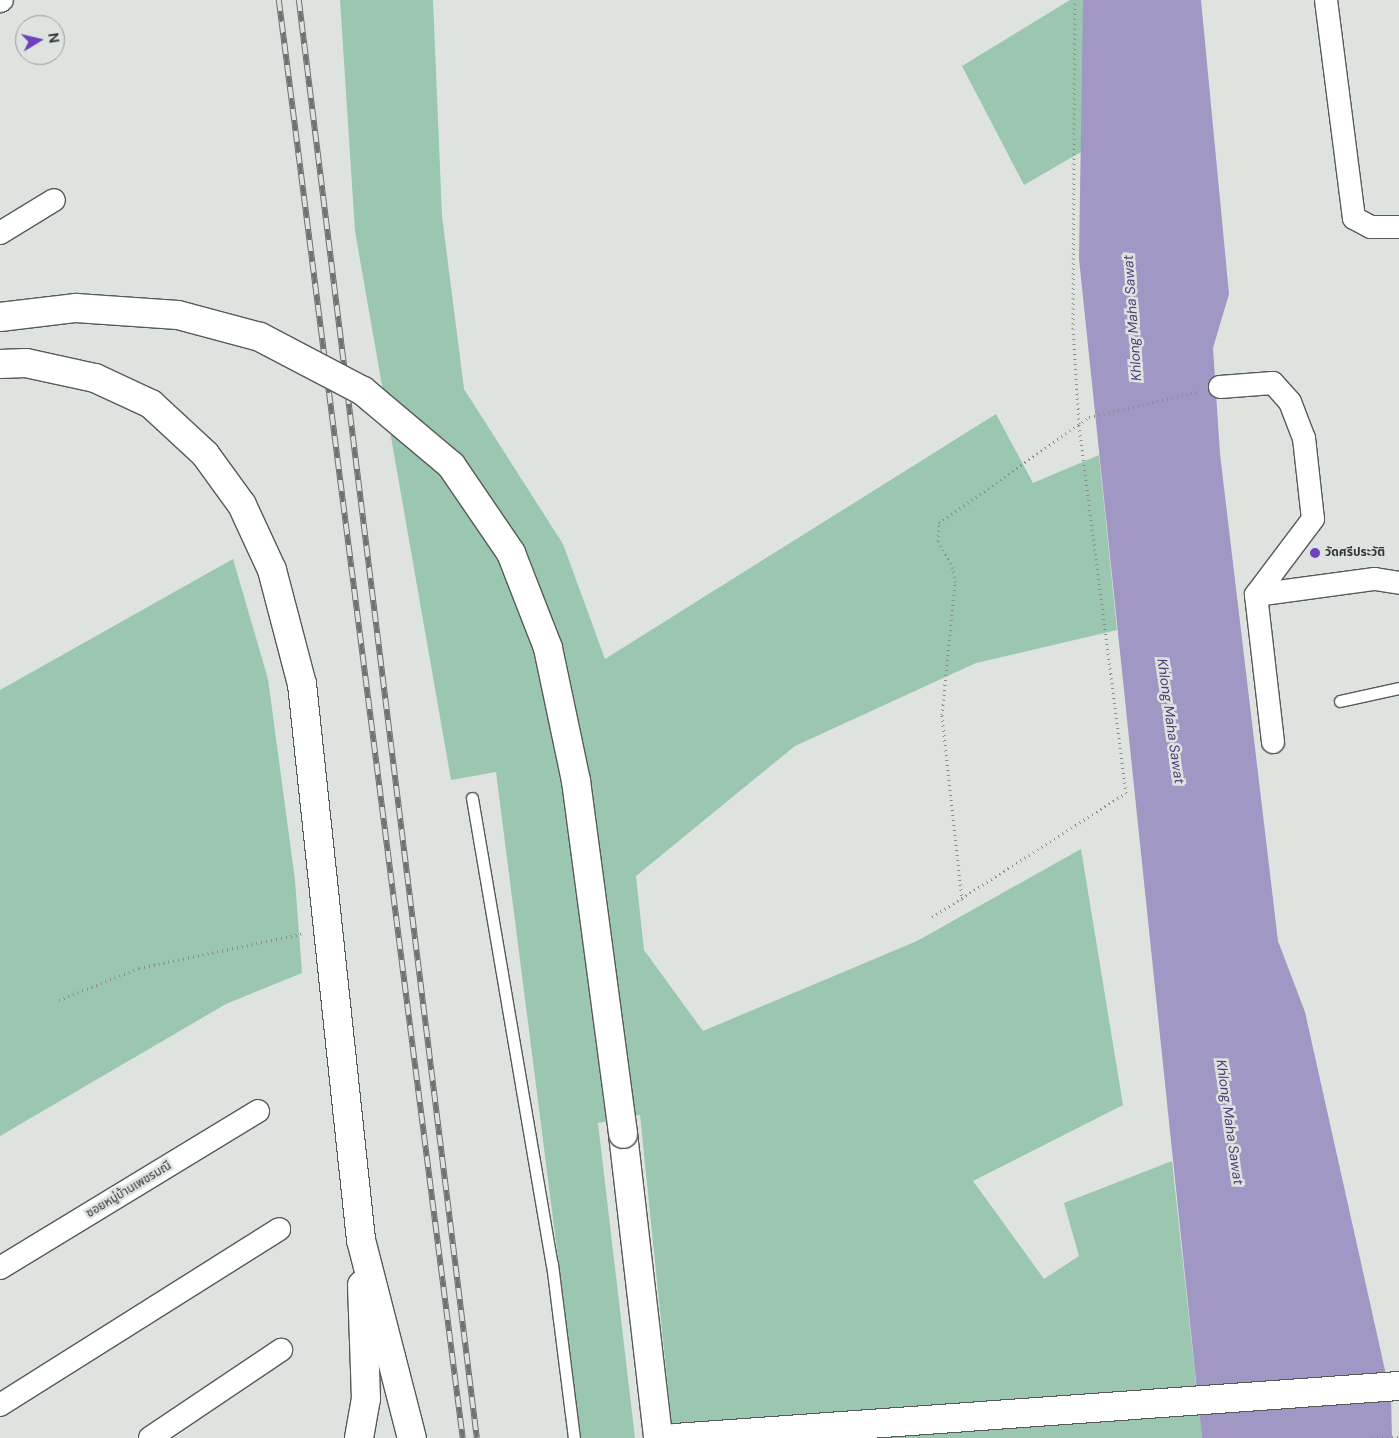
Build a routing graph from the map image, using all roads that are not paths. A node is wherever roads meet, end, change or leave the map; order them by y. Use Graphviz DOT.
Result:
graph roads {
  1 [pos="1326,0"];
  2 [pos="54,200"];
  3 [pos="1399,226"];
  4 [pos="0,233"];
  5 [pos="0,317"];
  6 [pos="0,364"];
  7 [pos="1220,387"];
  8 [pos="1399,583"];
  9 [pos="1256,595"];
  10 [pos="1399,688"];
  11 [pos="1340,701"];
  12 [pos="1274,742"];
  13 [pos="472,798"];
  14 [pos="258,1111"];
  15 [pos="279,1229"];
  16 [pos="361,1240"];
  17 [pos="0,1268"];
  18 [pos="281,1350"];
  19 [pos="1399,1386"];
  20 [pos="0,1406"];
  21 [pos="150,1438"];
  22 [pos="359,1438"];
  23 [pos="412,1438"];
  24 [pos="574,1438"];
  25 [pos="658,1438"];
  26 [pos="675,1438"];
  1 -- 3 [label="street"];
  2 -- 4 [label="street"];
  5 -- 25 [label="main road, bridge"];
  6 -- 16 [label="main road"];
  7 -- 9 [label="street"];
  8 -- 9 [label="street"];
  9 -- 12 [label="street"];
  10 -- 11 [label="lane"];
  13 -- 24 [label="lane"];
  14 -- 17 [label="street, ซอยหมู่บ้านเพชรมณี"];
  15 -- 20 [label="street"];
  16 -- 22 [label="main road"];
  16 -- 23 [label="main road"];
  18 -- 21 [label="street"];
  19 -- 26 [label="main road"];
}
